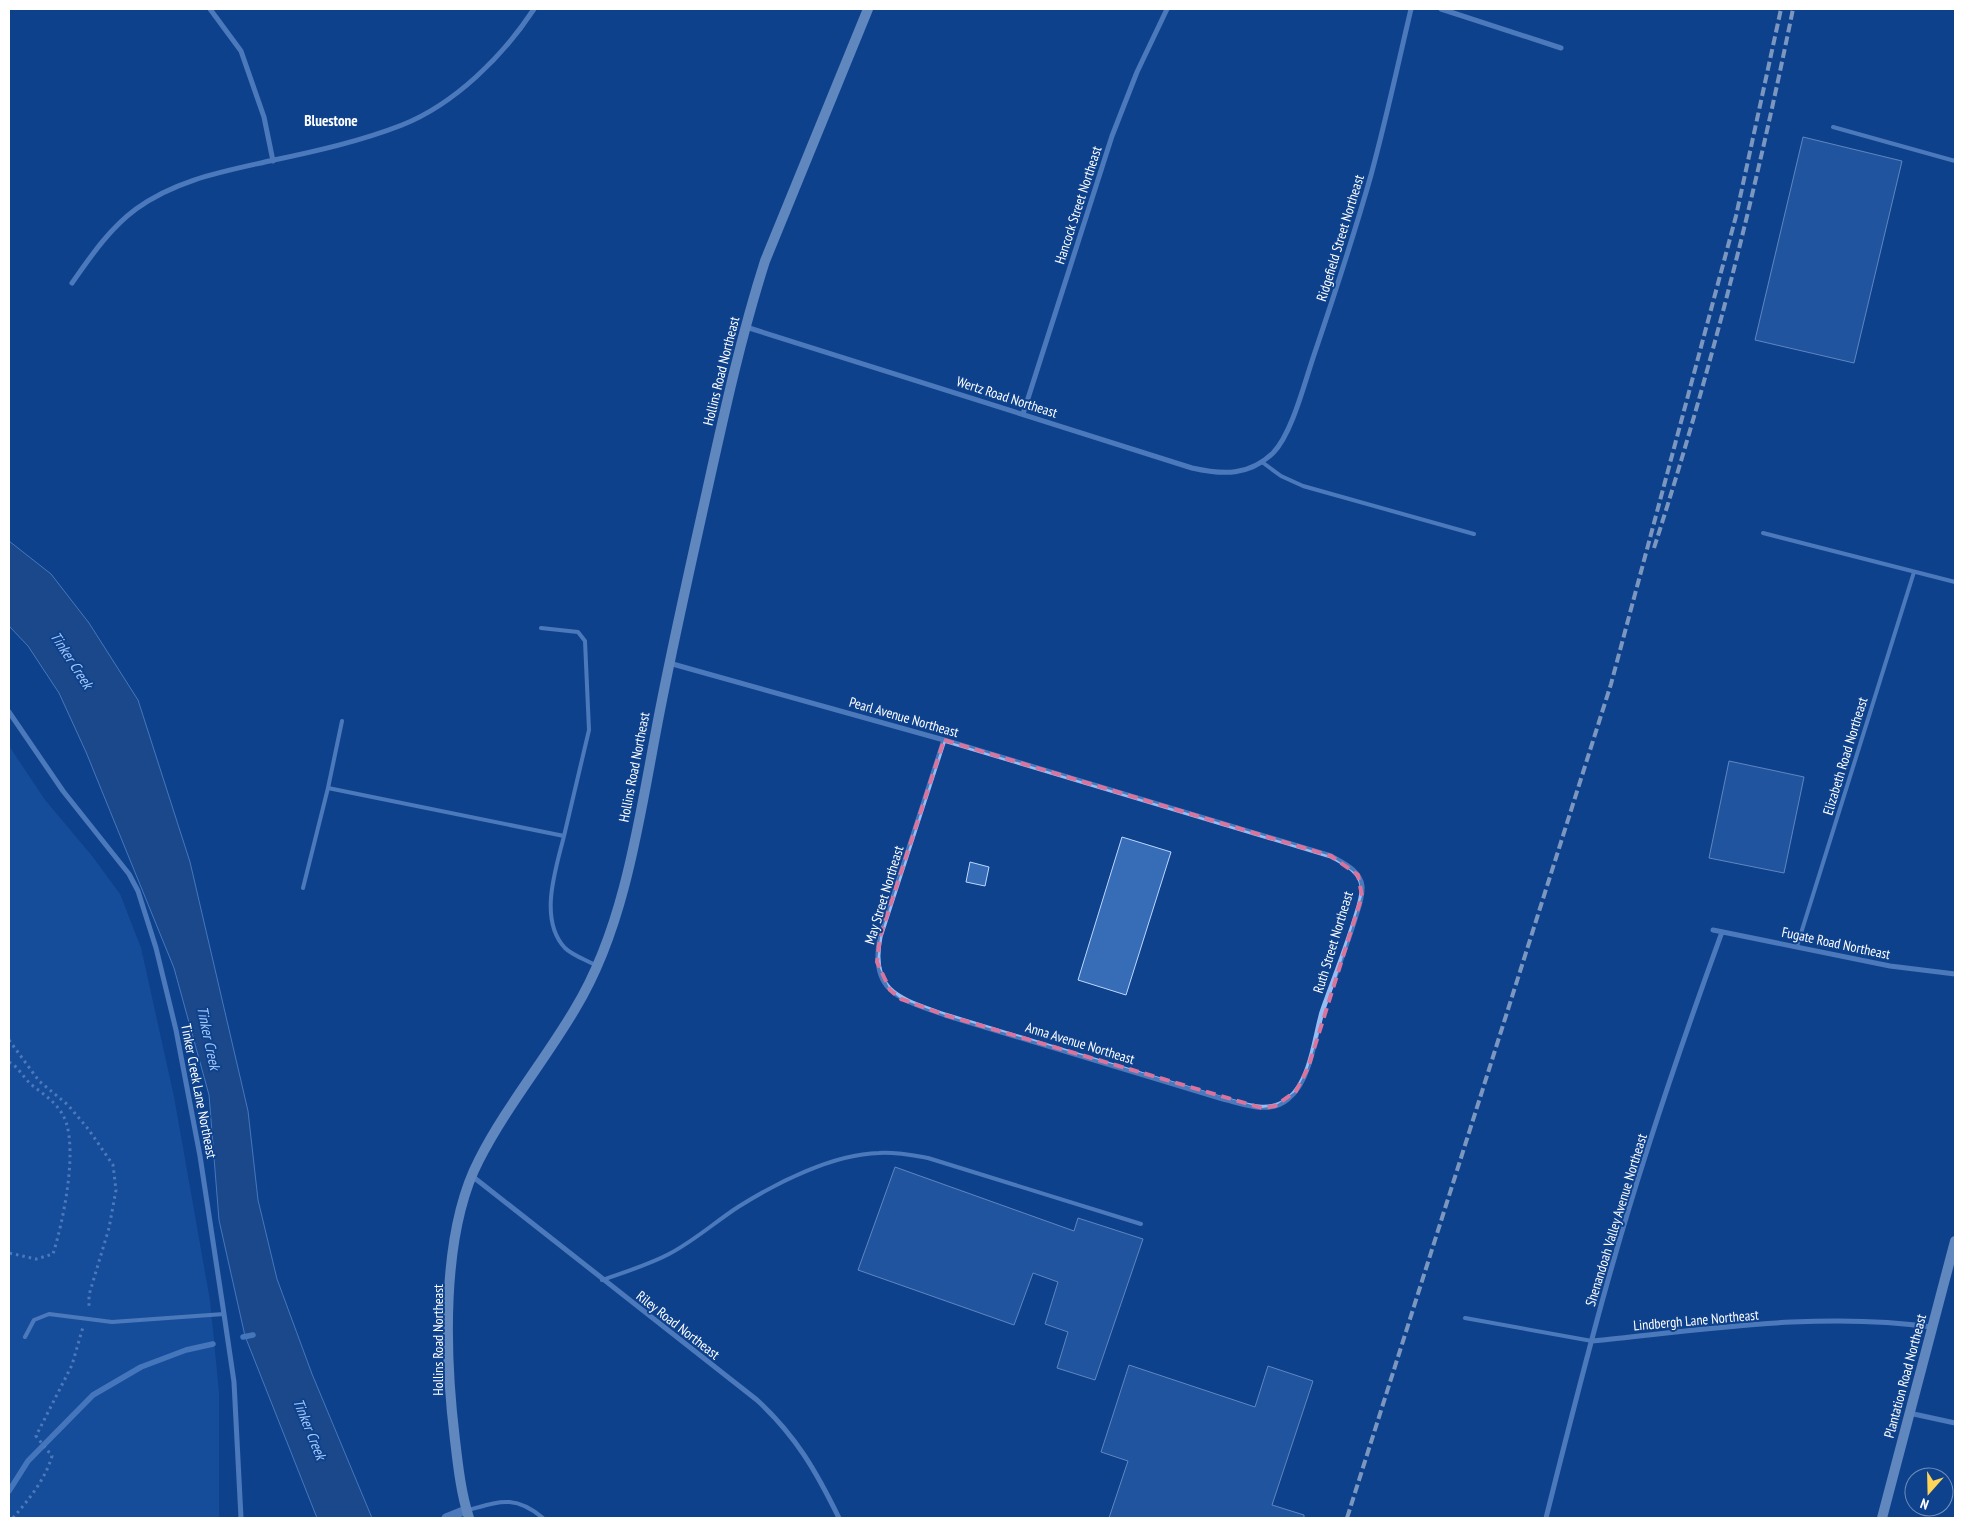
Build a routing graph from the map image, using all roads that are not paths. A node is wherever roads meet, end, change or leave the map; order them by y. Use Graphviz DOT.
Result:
graph roads {
  1 [pos="210,9"];
  2 [pos="534,9"];
  3 [pos="868,9"];
  4 [pos="1167,9"];
  5 [pos="1411,9"];
  6 [pos="1442,9"];
  7 [pos="1561,48"];
  8 [pos="1832,127"];
  9 [pos="273,161"];
  10 [pos="1955,161"];
  11 [pos="72,283"];
  12 [pos="746,326"];
  13 [pos="1023,414"];
  14 [pos="1262,462"];
  15 [pos="1763,533"];
  16 [pos="1474,534"];
  17 [pos="1914,572"];
  18 [pos="1955,582"];
  19 [pos="542,628"];
  20 [pos="669,662"];
  21 [pos="9,712"];
  22 [pos="342,721"];
  23 [pos="944,740"];
  24 [pos="328,788"];
  25 [pos="1131,796"];
  26 [pos="564,836"];
  27 [pos="303,888"];
  28 [pos="1712,930"];
  29 [pos="1722,932"];
  30 [pos="1797,946"];
  31 [pos="597,966"];
  32 [pos="1955,974"];
  33 [pos="952,1017"];
  34 [pos="1201,1092"];
  35 [pos="472,1176"];
  36 [pos="1141,1224"];
  37 [pos="1955,1240"];
  38 [pos="602,1280"];
  39 [pos="224,1314"];
  40 [pos="1465,1318"];
  41 [pos="1932,1327"];
  42 [pos="25,1336"];
  43 [pos="1592,1341"];
  44 [pos="1909,1413"];
  45 [pos="1955,1423"];
  46 [pos="467,1514"];
  47 [pos="241,1518"];
  48 [pos="446,1518"];
  49 [pos="543,1518"];
  50 [pos="840,1518"];
  51 [pos="1546,1518"];
  52 [pos="1882,1518"];
  1 -- 9 [label="street"];
  2 -- 9 [label="street"];
  3 -- 12 [label="main road, Hollins Road Northeast"];
  4 -- 13 [label="street, Hancock Street Northeast"];
  5 -- 14 [label="street, Ridgefield Street Northeast"];
  6 -- 7 [label="street"];
  8 -- 10 [label="lane"];
  9 -- 11 [label="street"];
  12 -- 13 [label="street, Wertz Road Northeast"];
  12 -- 20 [label="main road, Hollins Road Northeast"];
  13 -- 14 [label="street, Wertz Road Northeast"];
  14 -- 16 [label="lane"];
  15 -- 17 [label="lane"];
  17 -- 18 [label="lane"];
  17 -- 30 [label="lane, Elizabeth Road Northeast"];
  19 -- 26 [label="lane"];
  20 -- 23 [label="street, Pearl Avenue Northeast"];
  20 -- 31 [label="main road, Hollins Road Northeast"];
  21 -- 39 [label="street, Tinker Creek Lane Northeast"];
  22 -- 24 [label="lane"];
  23 -- 25 [label="street, Pearl Avenue Northeast"];
  23 -- 33 [label="street, May Street Northeast"];
  24 -- 26 [label="lane"];
  24 -- 27 [label="lane"];
  25 -- 34 [label="street, Ruth Street Northeast"];
  26 -- 31 [label="lane"];
  28 -- 29 [label="street, Fugate Road Northeast"];
  29 -- 30 [label="street, Fugate Road Northeast"];
  29 -- 43 [label="street, Shenandoah Valley Avenue Northeast"];
  30 -- 32 [label="street, Fugate Road Northeast"];
  31 -- 35 [label="main road, Hollins Road Northeast"];
  33 -- 34 [label="street, Anna Avenue Northeast"];
  35 -- 38 [label="street, Riley Road Northeast"];
  35 -- 46 [label="main road, Hollins Road Northeast"];
  36 -- 38 [label="lane"];
  37 -- 41 [label="main road, Plantation Road Northeast"];
  38 -- 50 [label="street, Riley Road Northeast"];
  39 -- 42 [label="lane"];
  39 -- 47 [label="street, Tinker Creek Lane Northeast"];
  40 -- 43 [label="lane, Lindbergh Lane Northeast"];
  41 -- 43 [label="street, Lindbergh Lane Northeast"];
  41 -- 44 [label="main road, Plantation Road Northeast"];
  43 -- 51 [label="street, Shenandoah Valley Avenue Northeast"];
  44 -- 45 [label="street"];
  44 -- 52 [label="main road, Plantation Road Northeast"];
  46 -- 48 [label="street"];
  46 -- 49 [label="lane"];
}
